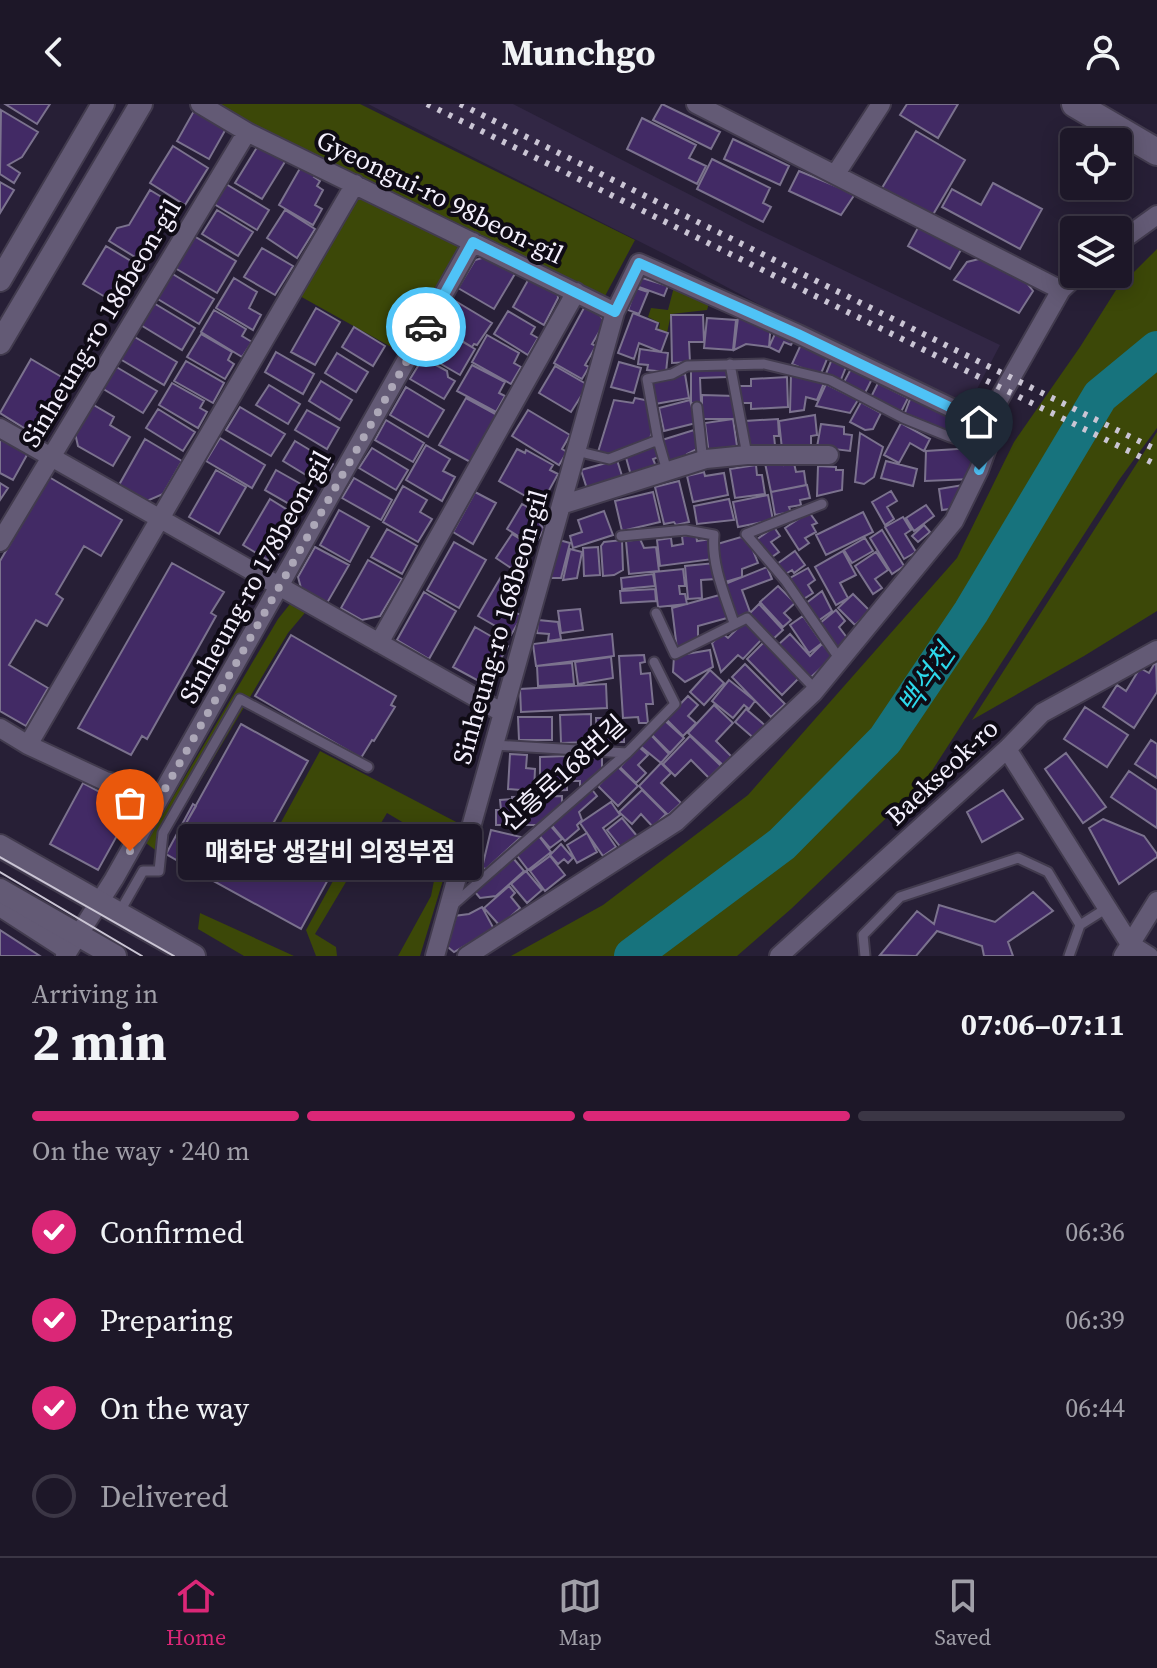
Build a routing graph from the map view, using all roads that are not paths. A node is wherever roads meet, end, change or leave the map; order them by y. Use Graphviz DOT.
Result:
graph roads {
  1 [pos="103,104"];
  2 [pos="141,104"];
  3 [pos="200,104"];
  4 [pos="696,104"];
  5 [pos="881,104"];
  6 [pos="1075,104"];
  7 [pos="247,132"];
  8 [pos="1157,152"];
  9 [pos="835,175"];
  10 [pos="355,184"];
  11 [pos="1157,215"];
  12 [pos="1132,233"];
  13 [pos="473,242"];
  14 [pos="0,280"];
  15 [pos="1061,290"];
  16 [pos="576,292"];
  17 [pos="615,312"];
  18 [pos="0,343"];
  19 [pos="730,364"];
  20 [pos="697,407"];
  21 [pos="987,425"];
  22 [pos="0,428"];
  23 [pos="658,440"];
  24 [pos="987,448"];
  25 [pos="576,451"];
  26 [pos="747,455"];
  27 [pos="829,455"];
  28 [pos="50,457"];
  29 [pos="706,459"];
  30 [pos="667,471"];
  31 [pos="822,504"];
  32 [pos="561,505"];
  33 [pos="160,519"];
  34 [pos="621,536"];
  35 [pos="0,542"];
  36 [pos="280,587"];
  37 [pos="656,613"];
  38 [pos="734,623"];
  39 [pos="379,643"];
  40 [pos="1157,650"];
  41 [pos="841,661"];
  42 [pos="654,662"];
  43 [pos="816,690"];
  44 [pos="503,713"];
  45 [pos="0,728"];
  46 [pos="28,745"];
  47 [pos="494,745"];
  48 [pos="1007,749"];
  49 [pos="627,753"];
  50 [pos="368,767"];
  51 [pos="161,795"];
  52 [pos="0,846"];
  53 [pos="0,890"];
  54 [pos="98,901"];
  55 [pos="1157,901"];
  56 [pos="0,907"];
  57 [pos="1107,908"];
  58 [pos="448,909"];
  59 [pos="119,913"];
  60 [pos="1080,925"];
  61 [pos="70,947"];
  62 [pos="1126,950"];
  63 [pos="115,956"];
  64 [pos="194,956"];
  65 [pos="435,956"];
  66 [pos="467,956"];
  67 [pos="779,956"];
  68 [pos="865,956"];
  69 [pos="1069,956"];
  70 [pos="1149,956"];
  1 -- 14 [label="street"];
  2 -- 18 [label="street"];
  3 -- 7 [label="street, Gyeongui-ro 98beon-gil"];
  4 -- 9 [label="street"];
  5 -- 9 [label="street"];
  6 -- 8 [label="main road"];
  7 -- 10 [label="street, Gyeongui-ro 98beon-gil"];
  7 -- 28 [label="street, Sinheung-ro 186beon-gil"];
  9 -- 15 [label="street"];
  10 -- 13 [label="street, Gyeongui-ro 98beon-gil"];
  10 -- 33 [label="street"];
  11 -- 12 [label="street"];
  13 -- 16 [label="street, Gyeongui-ro 98beon-gil"];
  13 -- 36 [label="street, Sinheung-ro 178beon-gil"];
  15 -- 21 [label="street"];
  16 -- 17 [label="street, Gyeongui-ro 98beon-gil"];
  16 -- 39 [label="street"];
  17 -- 21 [label="street, Sinheung-ro 168beon-gil"];
  17 -- 25 [label="street, Sinheung-ro 168beon-gil"];
  19 -- 23 [label="lane"];
  19 -- 24 [label="lane"];
  19 -- 26 [label="lane"];
  20 -- 29 [label="lane"];
  21 -- 24 [label="street"];
  22 -- 28 [label="street"];
  23 -- 25 [label="lane"];
  23 -- 30 [label="lane"];
  24 -- 41 [label="street"];
  25 -- 32 [label="street, Sinheung-ro 168beon-gil"];
  26 -- 27 [label="street"];
  26 -- 29 [label="street"];
  28 -- 33 [label="street"];
  28 -- 35 [label="street, Sinheung-ro 186beon-gil"];
  29 -- 30 [label="street"];
  30 -- 32 [label="street"];
  31 -- 41 [label="lane"];
  32 -- 44 [label="street, Sinheung-ro 168beon-gil"];
  33 -- 36 [label="street"];
  33 -- 46 [label="street"];
  34 -- 38 [label="lane"];
  36 -- 39 [label="street"];
  36 -- 51 [label="street, Sinheung-ro 178beon-gil"];
  37 -- 38 [label="lane"];
  38 -- 43 [label="lane"];
  39 -- 44 [label="street"];
  40 -- 48 [label="street, Baekseok-ro"];
  41 -- 43 [label="street"];
  42 -- 49 [label="lane, 신흥로168번길"];
  43 -- 66 [label="street"];
  44 -- 47 [label="street, Sinheung-ro 168beon-gil"];
  45 -- 46 [label="street"];
  46 -- 51 [label="street"];
  47 -- 49 [label="lane"];
  47 -- 58 [label="street, Sinheung-ro 168beon-gil"];
  48 -- 57 [label="street"];
  48 -- 67 [label="street, Baekseok-ro"];
  49 -- 58 [label="lane, 신흥로168번길"];
  50 -- 59 [label="lane"];
  51 -- 54 [label="street, Sinheung-ro 178beon-gil"];
  52 -- 54 [label="street"];
  53 -- 61 [label="street"];
  54 -- 59 [label="street"];
  54 -- 61 [label="street, Sinheung-ro 178beon-gil"];
  55 -- 62 [label="street"];
  56 -- 61 [label="street"];
  57 -- 60 [label="lane"];
  57 -- 62 [label="street"];
  58 -- 65 [label="street, Sinheung-ro 168beon-gil"];
  59 -- 64 [label="street"];
  60 -- 68 [label="lane"];
  60 -- 69 [label="lane"];
  61 -- 63 [label="street"];
  62 -- 70 [label="street"];
}
